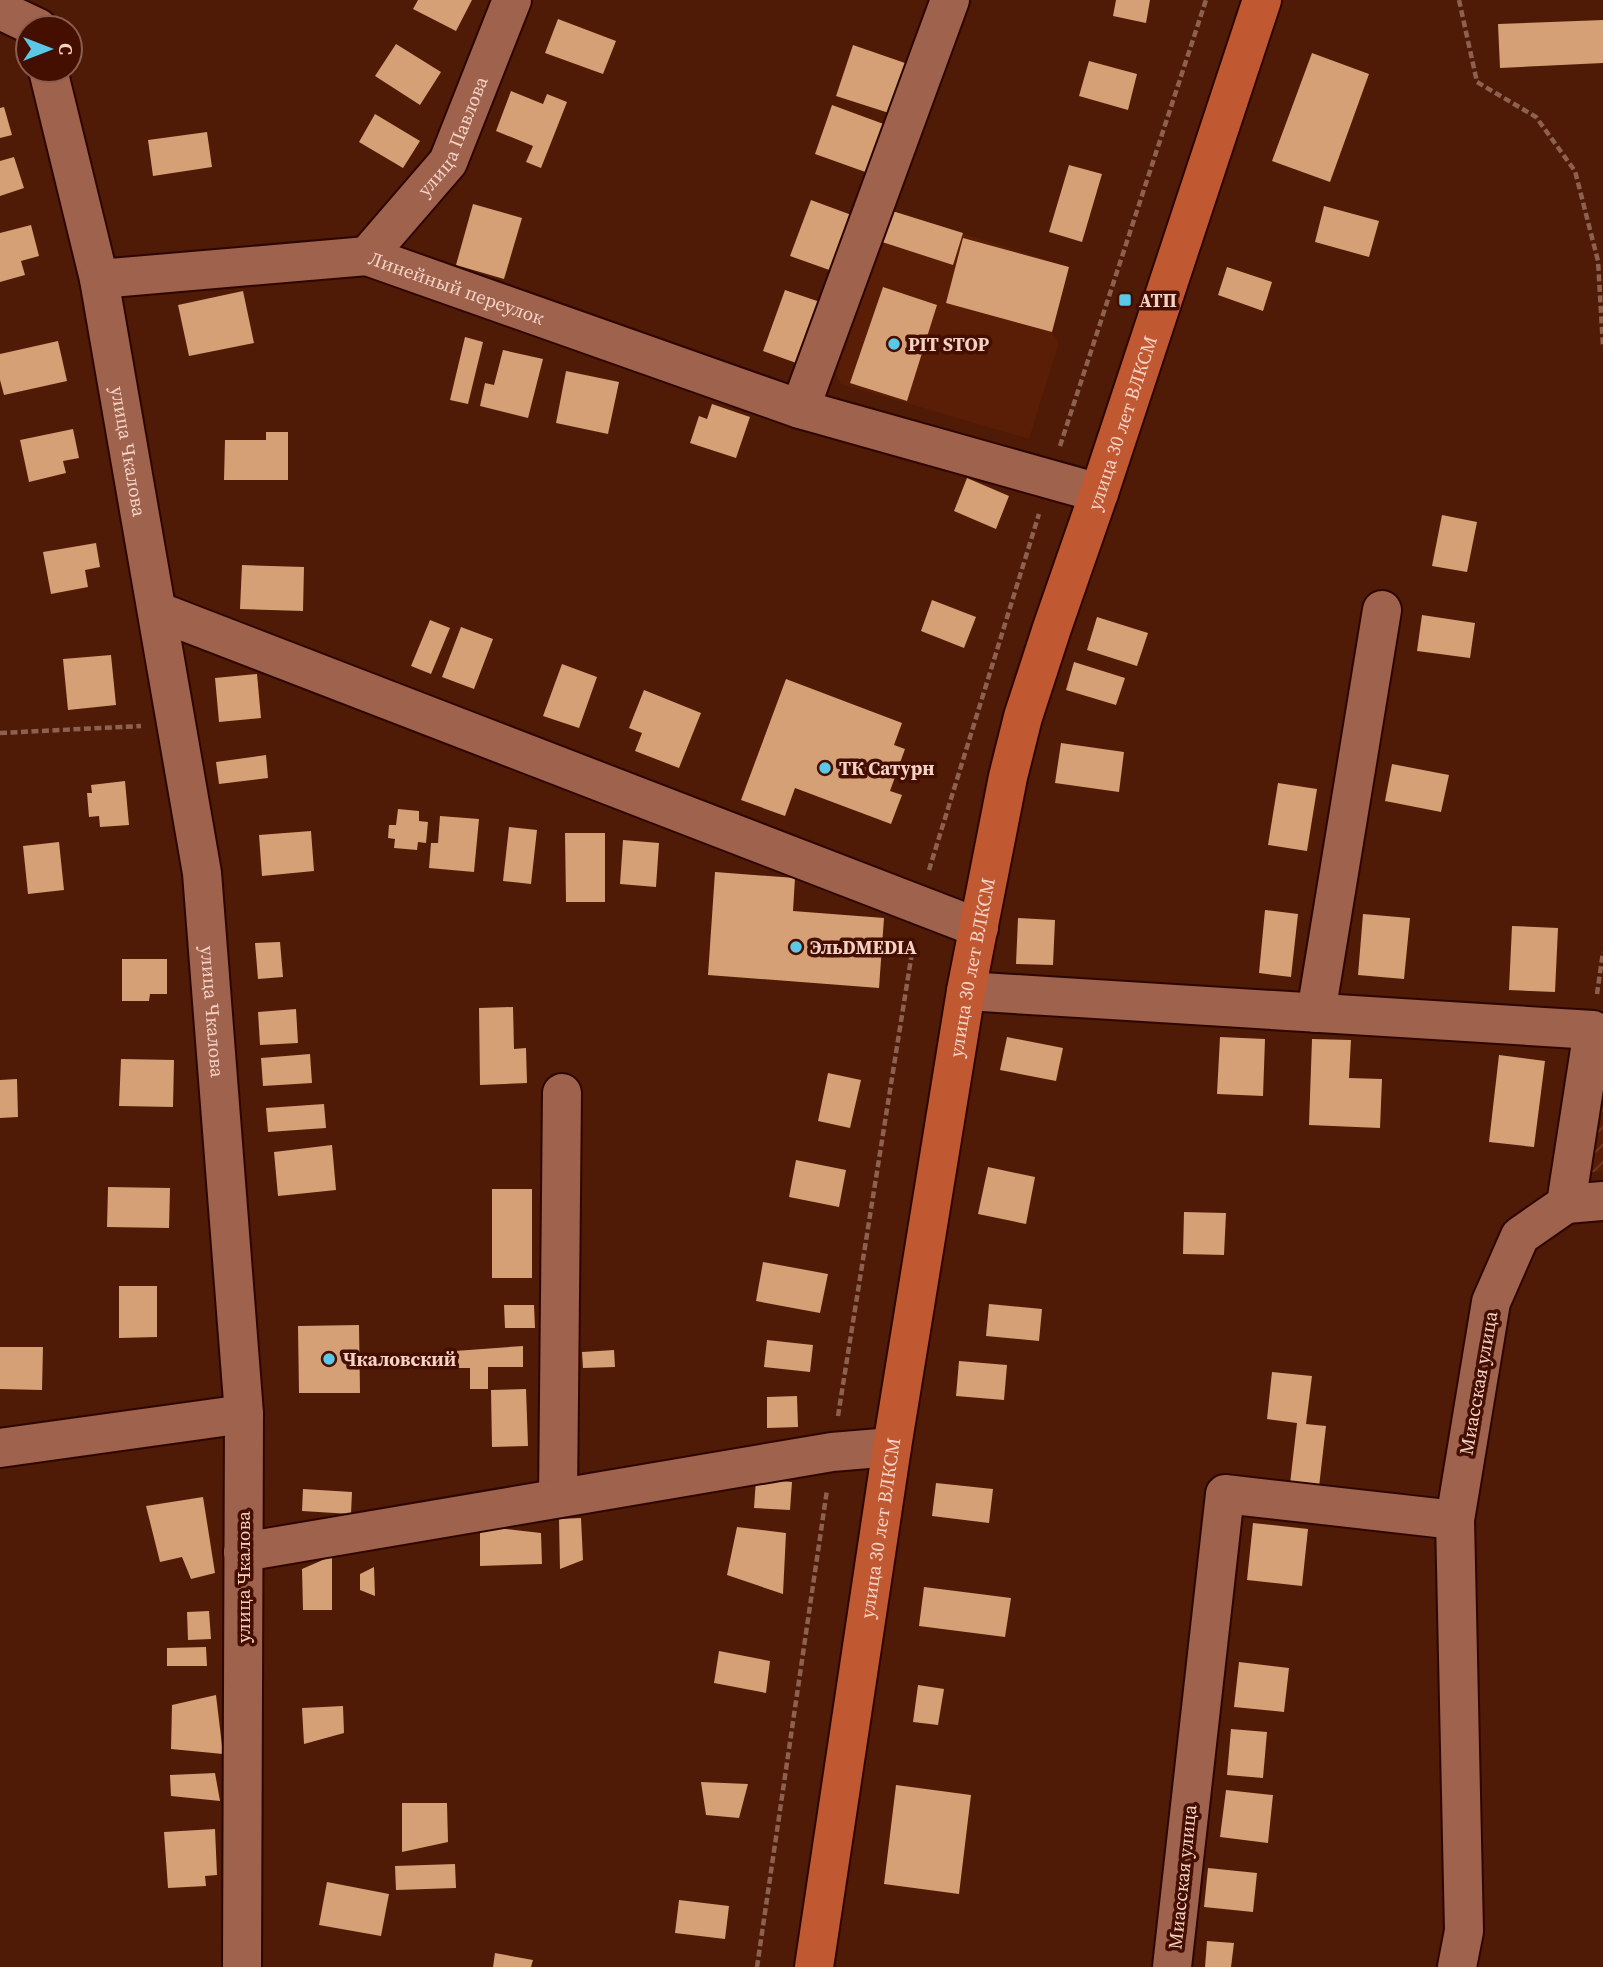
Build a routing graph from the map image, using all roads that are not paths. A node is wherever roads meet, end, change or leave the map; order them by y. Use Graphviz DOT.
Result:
graph roads {
  1 [pos="512,0"];
  2 [pos="950,0"];
  3 [pos="1262,0"];
  4 [pos="51,84"];
  5 [pos="367,256"];
  6 [pos="99,279"];
  7 [pos="800,409"];
  8 [pos="1099,493"];
  9 [pos="1382,610"];
  10 [pos="158,611"];
  11 [pos="979,928"];
  12 [pos="966,991"];
  13 [pos="1316,1013"];
  14 [pos="562,1093"];
  15 [pos="1585,1202"];
  16 [pos="244,1414"];
  17 [pos="892,1447"];
  18 [pos="0,1448"];
  19 [pos="558,1498"];
  20 [pos="1455,1520"];
  21 [pos="243,1552"];
  22 [pos="242,1967"];
  23 [pos="814,1967"];
  24 [pos="1172,1967"];
  25 [pos="1457,1967"];
  1 -- 5 [label="street, улица Павлова"];
  2 -- 7 [label="street"];
  3 -- 8 [label="main road, улица 30 лет ВЛКСМ"];
  4 -- 6 [label="street, улица Чкалова"];
  5 -- 6 [label="street, Линейный переулок"];
  5 -- 7 [label="street, Линейный переулок"];
  6 -- 10 [label="street, улица Чкалова"];
  7 -- 8 [label="street, Линейный переулок"];
  8 -- 11 [label="main road, улица 30 лет ВЛКСМ"];
  9 -- 13 [label="street"];
  10 -- 11 [label="street"];
  10 -- 16 [label="street, улица Чкалова"];
  11 -- 12 [label="main road, улица 30 лет ВЛКСМ"];
  12 -- 13 [label="street, Миасская улица"];
  12 -- 17 [label="main road, улица 30 лет ВЛКСМ"];
  13 -- 15 [label="street, Миасская улица"];
  14 -- 19 [label="street"];
  15 -- 20 [label="street, Миасская улица"];
  16 -- 18 [label="street"];
  16 -- 21 [label="street, улица Чкалова"];
  17 -- 19 [label="street"];
  17 -- 23 [label="main road, улица 30 лет ВЛКСМ"];
  19 -- 21 [label="street"];
  20 -- 24 [label="street, Миасская улица"];
  20 -- 25 [label="street"];
  21 -- 22 [label="street, улица Чкалова"];
}
